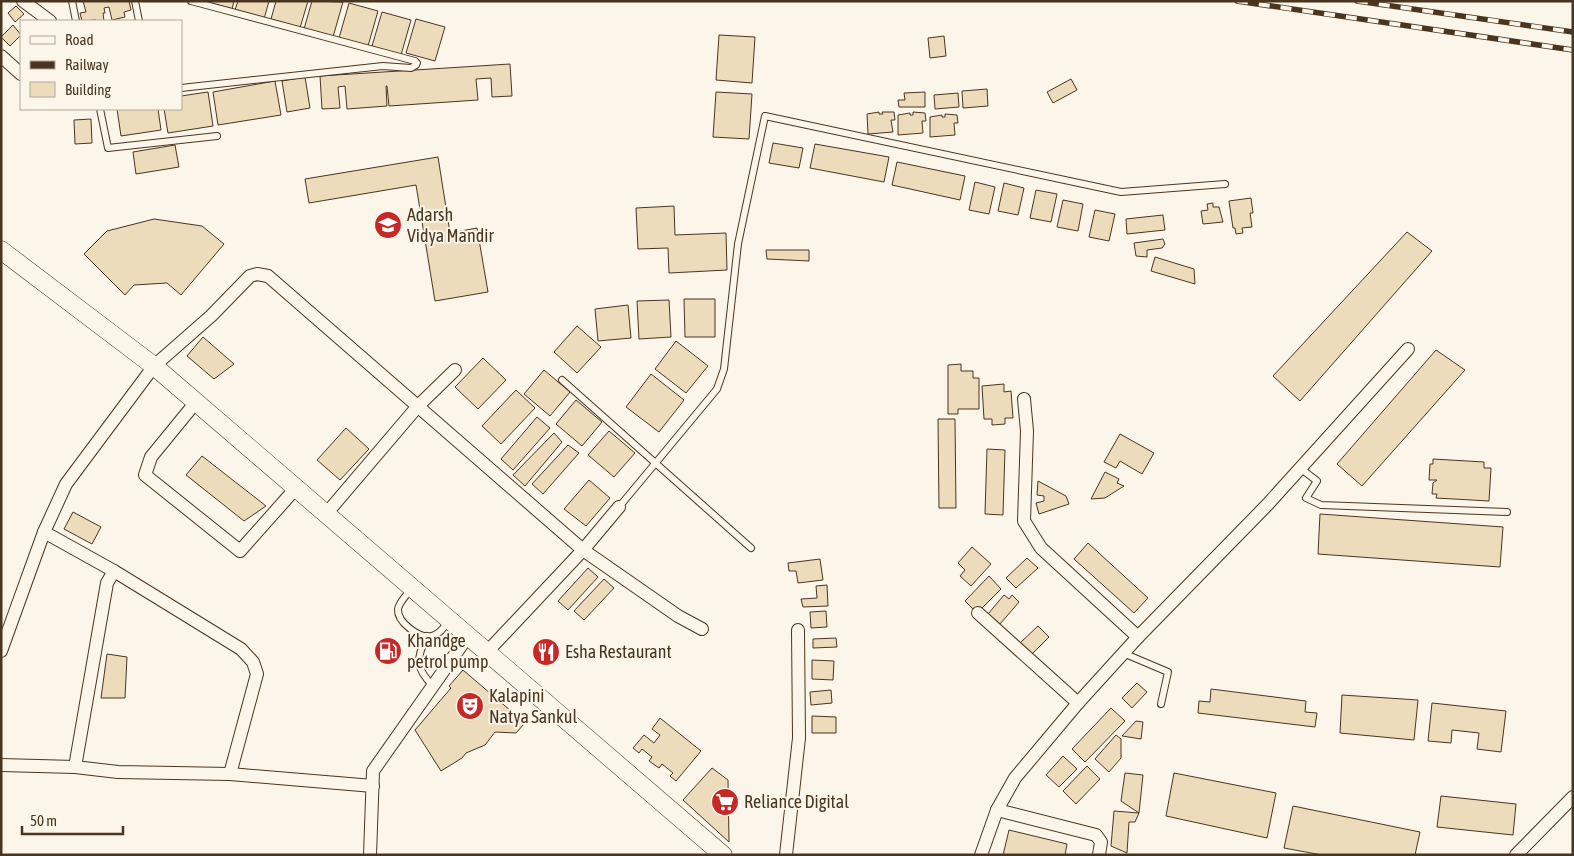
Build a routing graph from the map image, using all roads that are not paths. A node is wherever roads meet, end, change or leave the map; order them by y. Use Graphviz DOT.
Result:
graph roads {
  1 [pos="23,1"];
  2 [pos="72,1"];
  3 [pos="135,1"];
  4 [pos="191,1"];
  5 [pos="49,20"];
  6 [pos="76,20"];
  7 [pos="139,20"];
  8 [pos="1,56"];
  9 [pos="20,73"];
  10 [pos="182,88"];
  11 [pos="100,110"];
  12 [pos="217,136"];
  13 [pos="1225,184"];
  14 [pos="1,250"];
  15 [pos="1408,349"];
  16 [pos="154,366"];
  17 [pos="455,370"];
  18 [pos="562,380"];
  19 [pos="1024,399"];
  20 [pos="196,402"];
  21 [pos="418,406"];
  22 [pos="655,463"];
  23 [pos="1300,468"];
  24 [pos="296,488"];
  25 [pos="619,507"];
  26 [pos="1507,512"];
  27 [pos="326,514"];
  28 [pos="44,532"];
  29 [pos="751,548"];
  30 [pos="583,550"];
  31 [pos="114,570"];
  32 [pos="412,587"];
  33 [pos="978,613"];
  34 [pos="450,620"];
  35 [pos="702,629"];
  36 [pos="798,630"];
  37 [pos="427,636"];
  38 [pos="468,636"];
  39 [pos="1138,637"];
  40 [pos="1,652"];
  41 [pos="487,652"];
  42 [pos="1123,653"];
  43 [pos="432,686"];
  44 [pos="1078,703"];
  45 [pos="1161,704"];
  46 [pos="1,765"];
  47 [pos="75,767"];
  48 [pos="230,774"];
  49 [pos="373,786"];
  50 [pos="1573,797"];
  51 [pos="997,810"];
  52 [pos="370,855"];
  53 [pos="723,855"];
  54 [pos="786,855"];
  55 [pos="981,855"];
  56 [pos="1099,855"];
  57 [pos="1516,855"];
  1 -- 5 [label="street"];
  2 -- 6 [label="lane"];
  3 -- 7 [label="lane"];
  4 -- 10 [label="lane"];
  8 -- 9 [label="street"];
  11 -- 12 [label="lane"];
  13 -- 22 [label="lane"];
  14 -- 16 [label="main road"];
  15 -- 23 [label="street"];
  16 -- 20 [label="main road"];
  16 -- 21 [label="street"];
  16 -- 28 [label="street"];
  17 -- 21 [label="street"];
  18 -- 22 [label="lane"];
  19 -- 39 [label="street"];
  20 -- 24 [label="main road"];
  20 -- 24 [label="street"];
  21 -- 27 [label="street"];
  21 -- 30 [label="street"];
  22 -- 25 [label="lane"];
  22 -- 29 [label="lane"];
  23 -- 26 [label="lane"];
  23 -- 39 [label="street"];
  24 -- 27 [label="main road"];
  25 -- 30 [label="street"];
  27 -- 32 [label="main road"];
  28 -- 31 [label="street"];
  28 -- 40 [label="street"];
  30 -- 35 [label="street"];
  30 -- 41 [label="street"];
  31 -- 47 [label="street"];
  31 -- 48 [label="street"];
  32 -- 34 [label="main road"];
  32 -- 37 [label="lane"];
  33 -- 44 [label="street"];
  34 -- 37 [label="lane"];
  34 -- 38 [label="main road"];
  36 -- 54 [label="street"];
  37 -- 43 [label="lane"];
  38 -- 41 [label="main road"];
  38 -- 43 [label="street"];
  39 -- 42 [label="street"];
  41 -- 53 [label="main road"];
  42 -- 44 [label="street"];
  42 -- 45 [label="lane"];
  43 -- 49 [label="street"];
  44 -- 51 [label="street"];
  46 -- 47 [label="street"];
  47 -- 48 [label="street"];
  48 -- 49 [label="street"];
  49 -- 52 [label="street"];
  50 -- 57 [label="street"];
  51 -- 55 [label="street"];
  51 -- 56 [label="street"];
}
